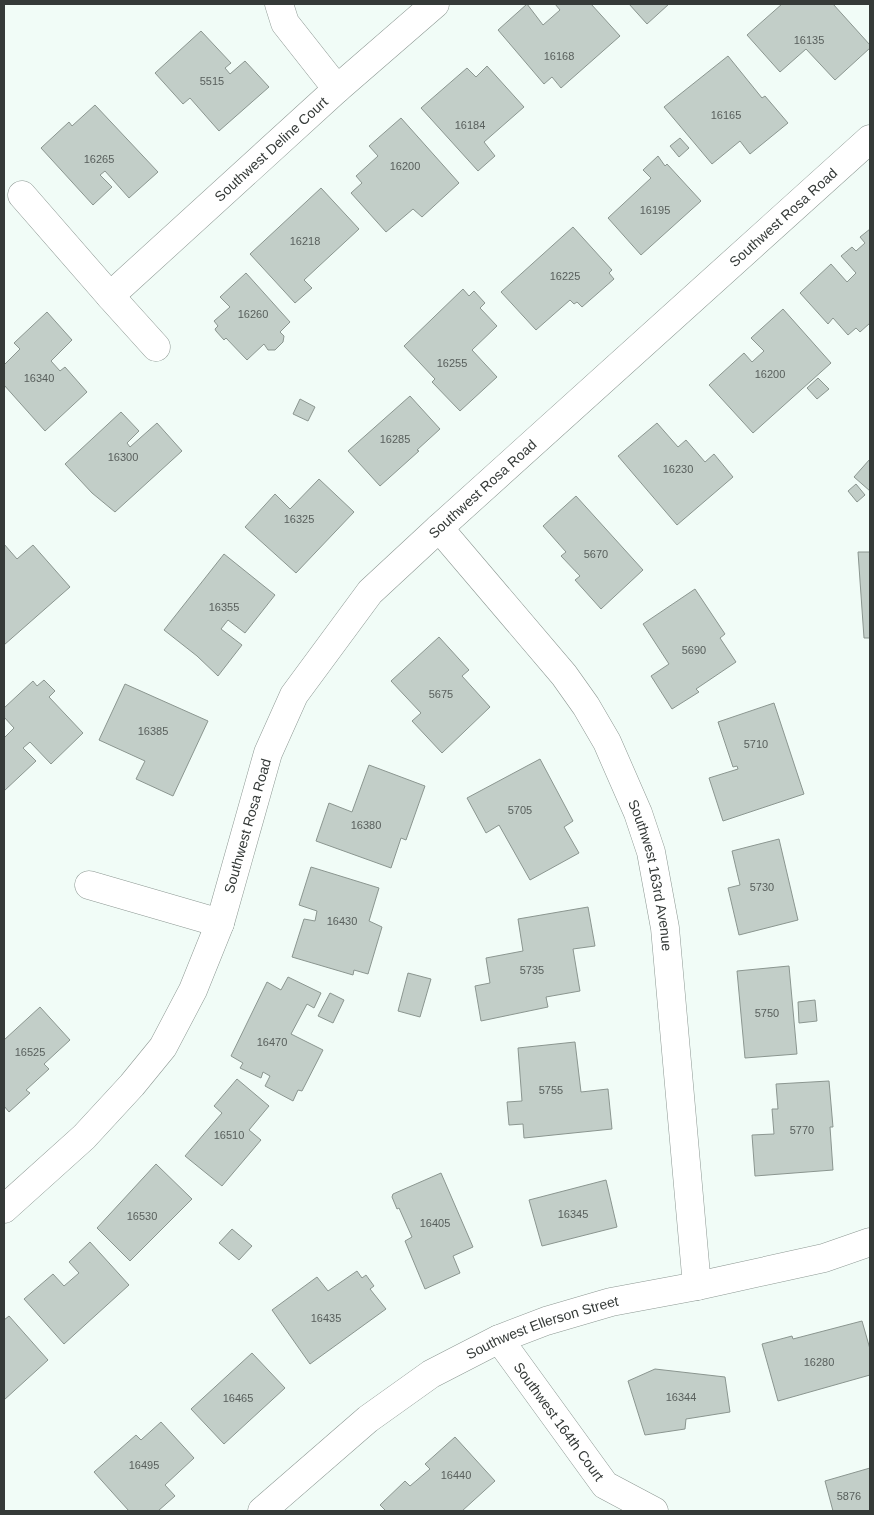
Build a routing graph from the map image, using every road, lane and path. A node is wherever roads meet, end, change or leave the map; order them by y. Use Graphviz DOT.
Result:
graph roads {
  1 [pos="279,4"];
  2 [pos="435,4"];
  3 [pos="338,89"];
  4 [pos="870,139"];
  5 [pos="22,195"];
  6 [pos="110,296"];
  7 [pos="156,347"];
  8 [pos="439,528"];
  9 [pos="89,885"];
  10 [pos="220,923"];
  11 [pos="4,1209"];
  12 [pos="870,1242"];
  13 [pos="696,1286"];
  14 [pos="499,1340"];
  15 [pos="262,1511"];
  16 [pos="654,1511"];
  1 -- 3 [label="street"];
  2 -- 3 [label="street, Southwest Deline Court"];
  3 -- 6 [label="street, Southwest Deline Court"];
  4 -- 8 [label="street, Southwest Rosa Road"];
  5 -- 6 [label="street"];
  6 -- 7 [label="street"];
  8 -- 10 [label="street, Southwest Rosa Road"];
  8 -- 13 [label="street, Southwest 163rd Avenue"];
  9 -- 10 [label="street"];
  10 -- 11 [label="street, Southwest Rosa Road"];
  12 -- 13 [label="street, Southwest Ellerson Street"];
  13 -- 14 [label="street, Southwest Ellerson Street"];
  14 -- 15 [label="street, Southwest Ellerson Street"];
  14 -- 16 [label="street, Southwest 164th Court"];
}
